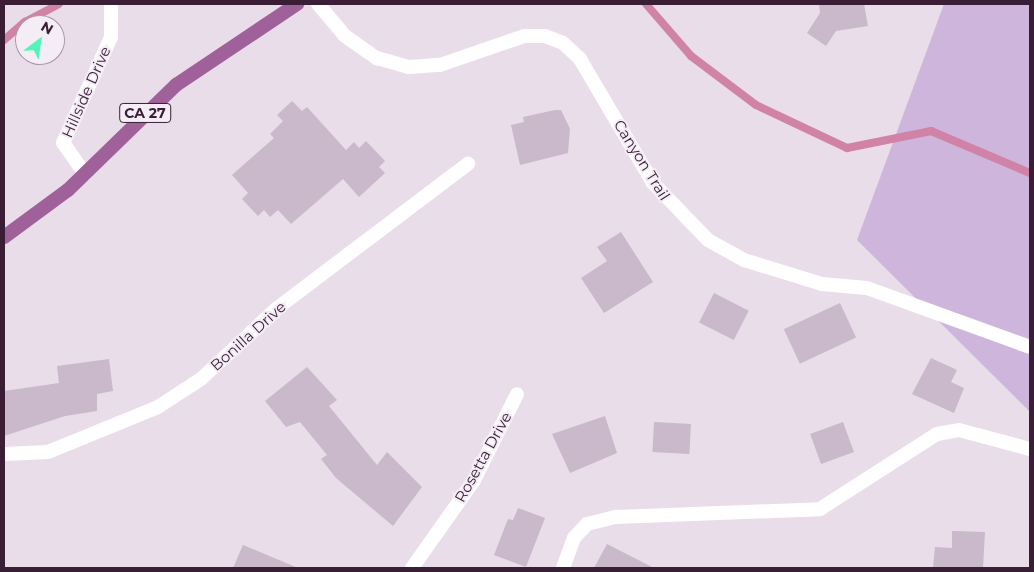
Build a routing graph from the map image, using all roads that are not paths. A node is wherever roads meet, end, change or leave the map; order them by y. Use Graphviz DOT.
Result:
graph roads {
  1 [pos="297,4"];
  2 [pos="318,4"];
  3 [pos="111,5"];
  4 [pos="468,164"];
  5 [pos="85,174"];
  6 [pos="4,237"];
  7 [pos="1030,347"];
  8 [pos="517,394"];
  9 [pos="1030,449"];
  10 [pos="4,454"];
  11 [pos="412,568"];
  12 [pos="563,568"];
  1 -- 5 [label="main road, CA 27"];
  2 -- 7 [label="street, Canyon Trail"];
  3 -- 5 [label="street, Hillside Drive"];
  4 -- 10 [label="street, Bonilla Drive"];
  5 -- 6 [label="main road, CA 27"];
  8 -- 11 [label="street, Rosetta Drive"];
  9 -- 12 [label="street"];
}
